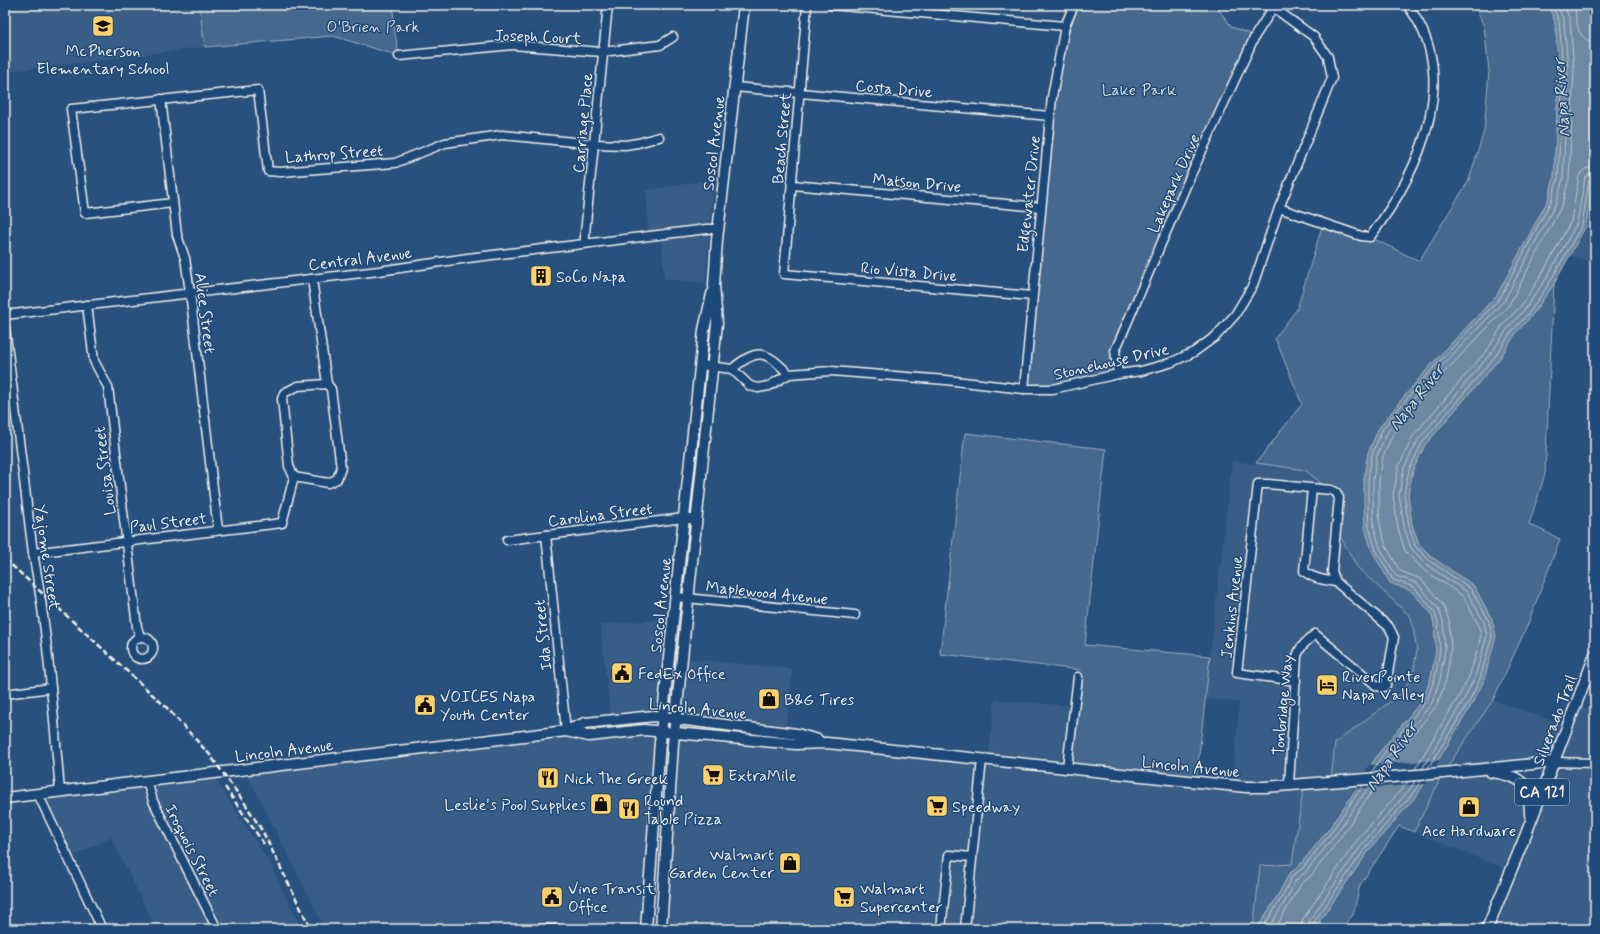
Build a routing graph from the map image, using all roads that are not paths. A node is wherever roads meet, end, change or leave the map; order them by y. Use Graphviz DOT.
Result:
graph roads {
  1 [pos="608,5"];
  2 [pos="744,5"];
  3 [pos="807,5"];
  4 [pos="832,5"];
  5 [pos="1074,5"];
  6 [pos="1408,5"];
  7 [pos="1272,7"];
  8 [pos="1065,26"];
  9 [pos="673,37"];
  10 [pos="602,52"];
  11 [pos="399,56"];
  12 [pos="735,87"];
  13 [pos="799,93"];
  14 [pos="162,99"];
  15 [pos="1050,116"];
  16 [pos="659,137"];
  17 [pos="594,144"];
  18 [pos="792,185"];
  19 [pos="173,203"];
  20 [pos="1040,207"];
  21 [pos="1279,208"];
  22 [pos="718,229"];
  23 [pos="585,243"];
  24 [pos="784,274"];
  25 [pos="312,279"];
  26 [pos="714,285"];
  27 [pos="190,292"];
  28 [pos="1032,296"];
  29 [pos="87,305"];
  30 [pos="5,315"];
  31 [pos="5,328"];
  32 [pos="701,364"];
  33 [pos="712,367"];
  34 [pos="732,369"];
  35 [pos="789,374"];
  36 [pos="1118,374"];
  37 [pos="327,384"];
  38 [pos="1024,390"];
  39 [pos="294,477"];
  40 [pos="1312,488"];
  41 [pos="684,518"];
  42 [pos="696,520"];
  43 [pos="218,530"];
  44 [pos="546,535"];
  45 [pos="507,540"];
  46 [pos="127,542"];
  47 [pos="33,553"];
  48 [pos="1336,582"];
  49 [pos="676,597"];
  50 [pos="688,598"];
  51 [pos="855,615"];
  52 [pos="140,637"];
  53 [pos="1595,657"];
  54 [pos="1078,677"];
  55 [pos="1296,681"];
  56 [pos="51,688"];
  57 [pos="5,694"];
  58 [pos="663,716"];
  59 [pos="676,718"];
  60 [pos="661,731"];
  61 [pos="566,732"];
  62 [pos="674,732"];
  63 [pos="827,743"];
  64 [pos="982,759"];
  65 [pos="1553,762"];
  66 [pos="1595,763"];
  67 [pos="1067,767"];
  68 [pos="1475,770"];
  69 [pos="147,781"];
  70 [pos="1289,784"];
  71 [pos="60,791"];
  72 [pos="38,794"];
  73 [pos="5,798"];
  74 [pos="1531,822"];
  75 [pos="972,857"];
  76 [pos="102,929"];
  77 [pos="217,929"];
  78 [pos="538,929"];
  79 [pos="558,929"];
  80 [pos="646,929"];
  81 [pos="661,929"];
  82 [pos="941,929"];
  83 [pos="965,929"];
  84 [pos="1487,929"];
  1 -- 10 [label="street, Carriage Place"];
  2 -- 12 [label="main road, Soscol Avenue"];
  3 -- 13 [label="street, Beach Street"];
  4 -- 8 [label="street"];
  5 -- 8 [label="street, Edgewater Drive"];
  6 -- 21 [label="street"];
  7 -- 21 [label="street, Stonehouse Drive"];
  7 -- 36 [label="street, Lakepark Drive"];
  8 -- 15 [label="street, Edgewater Drive"];
  9 -- 10 [label="street, Joseph Court"];
  10 -- 11 [label="street, Joseph Court"];
  10 -- 17 [label="street, Carriage Place"];
  12 -- 13 [label="street, Costa Drive"];
  12 -- 22 [label="main road, Soscol Avenue"];
  13 -- 15 [label="street, Costa Drive"];
  13 -- 18 [label="street, Beach Street"];
  14 -- 17 [label="street, Lathrop Street"];
  14 -- 19 [label="street, Alice Street"];
  14 -- 19 [label="street, Lathrop Street"];
  15 -- 20 [label="street, Edgewater Drive"];
  16 -- 17 [label="street"];
  17 -- 23 [label="street, Carriage Place"];
  18 -- 20 [label="street, Matson Drive"];
  18 -- 24 [label="street, Beach Street"];
  19 -- 27 [label="street, Alice Street"];
  20 -- 28 [label="street, Edgewater Drive"];
  21 -- 36 [label="street, Stonehouse Drive"];
  22 -- 23 [label="street, Central Avenue"];
  22 -- 26 [label="main road, Soscol Avenue"];
  23 -- 25 [label="street, Central Avenue"];
  24 -- 28 [label="street, Rio Vista Drive"];
  25 -- 27 [label="street, Central Avenue"];
  25 -- 37 [label="street"];
  26 -- 32 [label="main road, Soscol Avenue"];
  26 -- 33 [label="main road, Soscol Avenue"];
  27 -- 29 [label="street, Central Avenue"];
  27 -- 43 [label="street, Alice Street"];
  28 -- 38 [label="street, Edgewater Drive"];
  29 -- 30 [label="street, Central Avenue"];
  29 -- 46 [label="street, Louisa Street"];
  31 -- 47 [label="street, Yajome Street"];
  32 -- 33 [label="street"];
  32 -- 41 [label="main road, Soscol Avenue"];
  33 -- 34 [label="street"];
  33 -- 42 [label="main road, Soscol Avenue"];
  34 -- 35 [label="street, Stonehouse Drive"];
  34 -- 35 [label="street"];
  35 -- 38 [label="street, Stonehouse Drive"];
  36 -- 38 [label="street, Stonehouse Drive"];
  37 -- 39 [label="street"];
  37 -- 39 [label="street"];
  39 -- 43 [label="street, Paul Street"];
  40 -- 48 [label="street"];
  40 -- 48 [label="street"];
  40 -- 55 [label="street, Jenkins Avenue"];
  41 -- 42 [label="street, Carolina Street"];
  41 -- 44 [label="street, Carolina Street"];
  41 -- 49 [label="main road, Soscol Avenue"];
  42 -- 50 [label="main road, Soscol Avenue"];
  43 -- 46 [label="street, Paul Street"];
  44 -- 45 [label="street, Carolina Street"];
  44 -- 61 [label="street, Ida Street"];
  46 -- 47 [label="street, Paul Street"];
  46 -- 52 [label="street, Louisa Street"];
  47 -- 56 [label="street, Yajome Street"];
  48 -- 55 [label="street, Tonbridge Way"];
  49 -- 50 [label="street, Maplewood Avenue"];
  49 -- 58 [label="main road, Soscol Avenue"];
  50 -- 51 [label="street, Maplewood Avenue"];
  50 -- 59 [label="main road, Soscol Avenue"];
  53 -- 65 [label="main road, Silverado Trail / CA 121"];
  54 -- 67 [label="street"];
  55 -- 70 [label="street, Tonbridge Way"];
  56 -- 57 [label="street"];
  56 -- 71 [label="street, Yajome Street"];
  58 -- 59 [label="main road, Lincoln Avenue"];
  58 -- 60 [label="main road, Soscol Avenue"];
  58 -- 61 [label="main road, Lincoln Avenue"];
  59 -- 62 [label="main road, Soscol Avenue"];
  59 -- 63 [label="main road, Lincoln Avenue"];
  60 -- 61 [label="main road, Lincoln Avenue"];
  60 -- 62 [label="main road, Lincoln Avenue"];
  60 -- 80 [label="main road, Soscol Avenue"];
  61 -- 69 [label="main road, Lincoln Avenue"];
  62 -- 63 [label="main road, Lincoln Avenue"];
  62 -- 81 [label="main road, Soscol Avenue"];
  63 -- 64 [label="main road, Lincoln Avenue"];
  64 -- 67 [label="main road, Lincoln Avenue"];
  64 -- 75 [label="street"];
  65 -- 66 [label="street"];
  65 -- 68 [label="main road, Lincoln Avenue"];
  65 -- 74 [label="main road, Silverado Trail / CA 121"];
  67 -- 70 [label="main road, Lincoln Avenue"];
  68 -- 70 [label="main road, Lincoln Avenue"];
  68 -- 74 [label="main road"];
  69 -- 71 [label="main road, Lincoln Avenue"];
  69 -- 77 [label="street, Iroquois Street"];
  71 -- 72 [label="main road, Lincoln Avenue"];
  72 -- 73 [label="main road, Lincoln Avenue"];
  72 -- 76 [label="street"];
  74 -- 84 [label="main road, Silverado Trail / CA 121"];
  75 -- 82 [label="street"];
  75 -- 83 [label="street"];
  78 -- 79 [label="street"];
}
